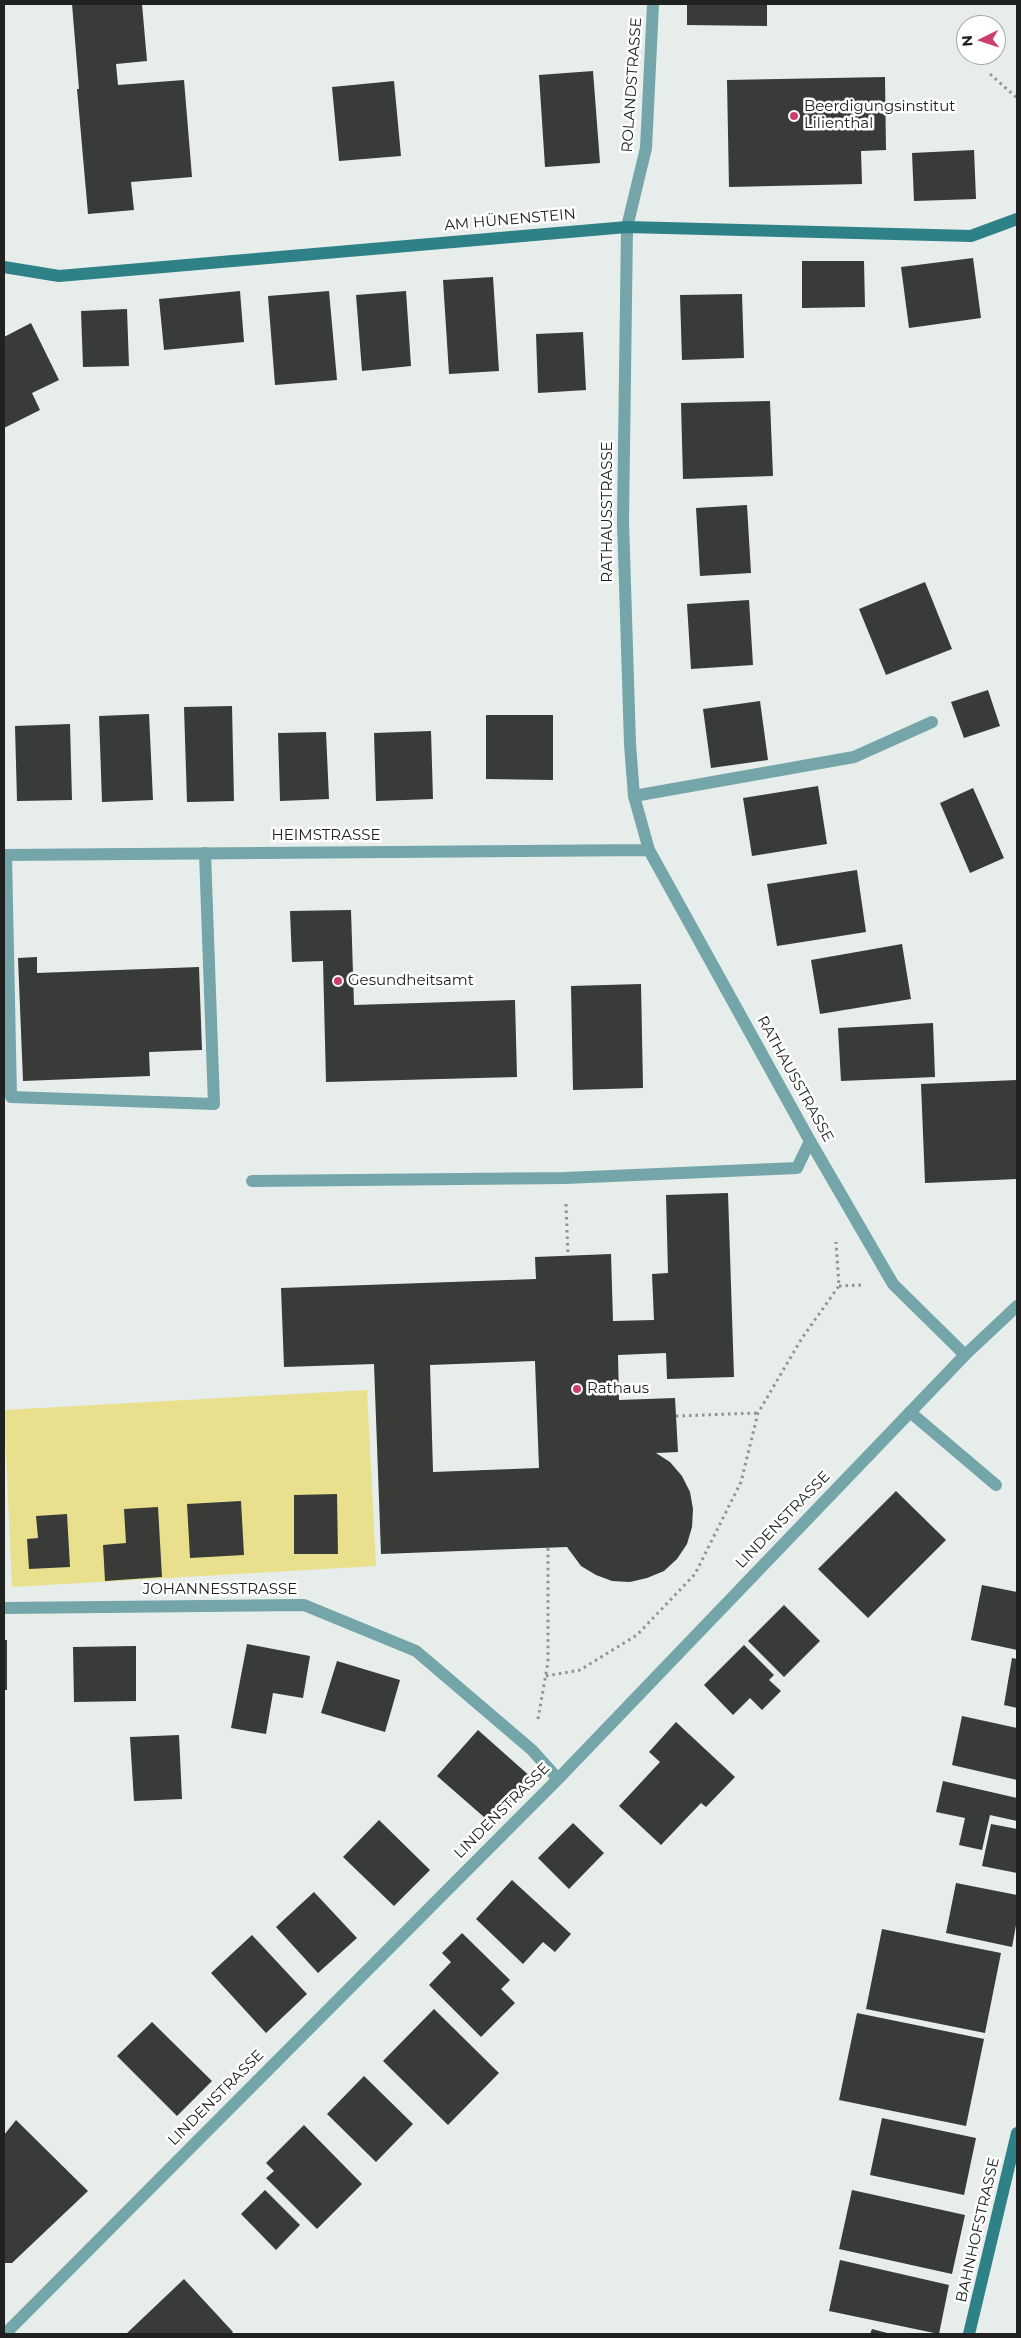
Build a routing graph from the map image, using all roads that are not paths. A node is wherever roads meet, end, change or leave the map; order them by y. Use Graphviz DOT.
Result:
graph roads {
  1 [pos="653,4"];
  2 [pos="1017,219"];
  3 [pos="627,227"];
  4 [pos="4,268"];
  5 [pos="932,722"];
  6 [pos="634,796"];
  7 [pos="648,850"];
  8 [pos="205,853"];
  9 [pos="5,855"];
  10 [pos="810,1141"];
  11 [pos="252,1181"];
  12 [pos="1017,1306"];
  13 [pos="966,1354"];
  14 [pos="910,1412"];
  15 [pos="996,1485"];
  16 [pos="4,1608"];
  17 [pos="558,1779"];
  18 [pos="1017,2133"];
  19 [pos="4,2334"];
  20 [pos="969,2334"];
  1 -- 3 [label="street, ROLANDSTRASSE"];
  2 -- 3 [label="street, AM HÜNENSTEIN"];
  3 -- 4 [label="street, AM HÜNENSTEIN"];
  3 -- 6 [label="street, RATHAUSSTRASSE"];
  5 -- 6 [label="street"];
  6 -- 7 [label="street, RATHAUSSTRASSE"];
  7 -- 8 [label="street, HEIMSTRASSE"];
  7 -- 10 [label="street, RATHAUSSTRASSE"];
  8 -- 9 [label="street, HEIMSTRASSE"];
  8 -- 9 [label="street"];
  10 -- 11 [label="street"];
  10 -- 13 [label="street, RATHAUSSTRASSE"];
  12 -- 13 [label="street, LINDENSTRASSE"];
  13 -- 14 [label="street, LINDENSTRASSE"];
  14 -- 15 [label="street"];
  14 -- 17 [label="street, LINDENSTRASSE"];
  16 -- 17 [label="street, JOHANNESSTRASSE"];
  17 -- 19 [label="street, LINDENSTRASSE"];
  18 -- 20 [label="street, BAHNHOFSTRASSE"];
}
